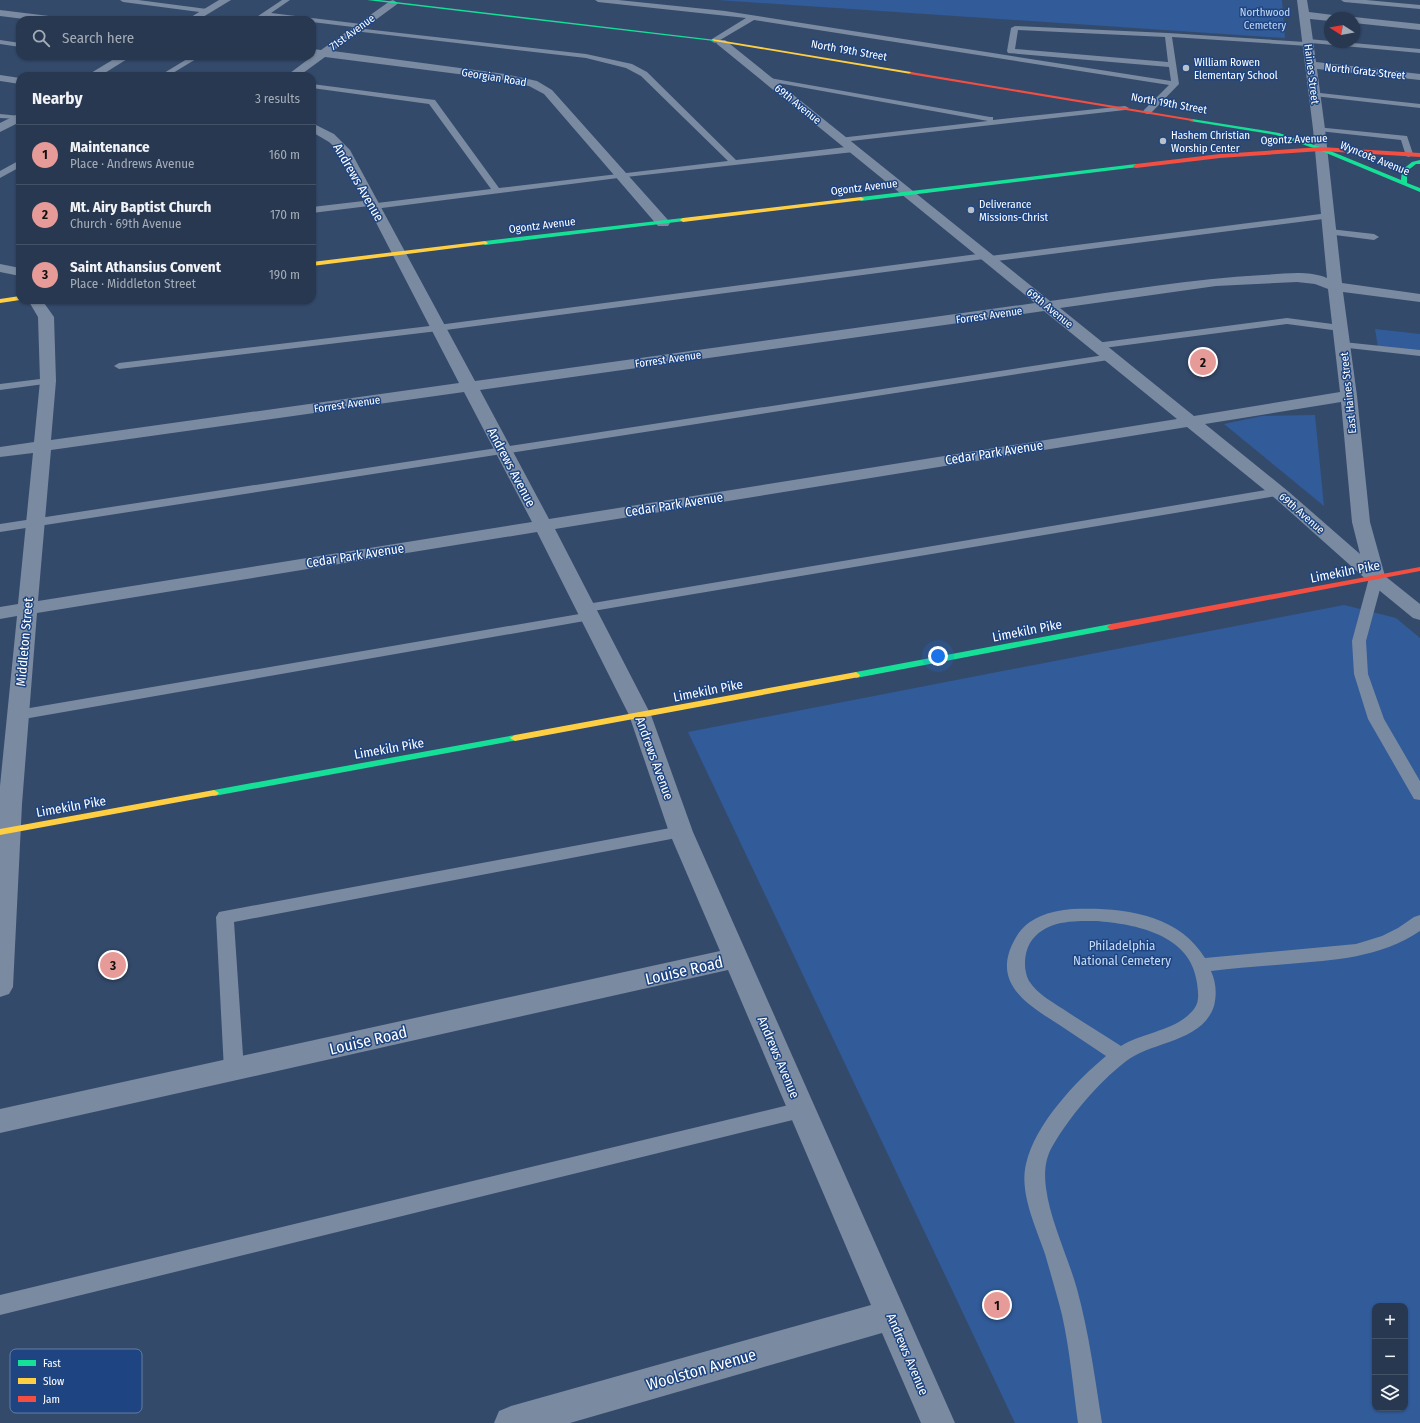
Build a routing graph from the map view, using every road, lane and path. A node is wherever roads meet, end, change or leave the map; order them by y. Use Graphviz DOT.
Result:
graph roads {
  1 [pos="123,0"];
  2 [pos="226,0"];
  3 [pos="287,0"];
  4 [pos="369,0"];
  5 [pos="598,0"];
  6 [pos="1302,0"];
  7 [pos="1344,0"];
  8 [pos="15,3"];
  9 [pos="393,3"];
  10 [pos="1420,7"];
  11 [pos="0,9"];
  12 [pos="207,11"];
  13 [pos="0,13"];
  14 [pos="265,14"];
  15 [pos="1304,15"];
  16 [pos="24,16"];
  17 [pos="198,16"];
  18 [pos="262,16"];
  19 [pos="281,16"];
  20 [pos="753,17"];
  21 [pos="1324,17"];
  22 [pos="316,21"];
  23 [pos="1360,21"];
  24 [pos="1420,27"];
  25 [pos="358,28"];
  26 [pos="1168,35"];
  27 [pos="718,41"];
  28 [pos="0,42"];
  29 [pos="1308,42"];
  30 [pos="16,44"];
  31 [pos="1420,51"];
  32 [pos="317,53"];
  33 [pos="120,60"];
  34 [pos="190,60"];
  35 [pos="309,60"];
  36 [pos="1172,65"];
  37 [pos="1311,65"];
  38 [pos="99,72"];
  39 [pos="170,72"];
  40 [pos="296,72"];
  41 [pos="1420,77"];
  42 [pos="0,78"];
  43 [pos="766,79"];
  44 [pos="16,80"];
  45 [pos="1175,84"];
  46 [pos="316,87"];
  47 [pos="1314,94"];
  48 [pos="1420,106"];
  49 [pos="1125,108"];
  50 [pos="1147,112"];
  51 [pos="0,116"];
  52 [pos="16,118"];
  53 [pos="16,119"];
  54 [pos="1007,122"];
  55 [pos="0,128"];
  56 [pos="316,129"];
  57 [pos="1319,129"];
  58 [pos="848,145"];
  59 [pos="1321,149"];
  60 [pos="1409,154"];
  61 [pos="1420,155"];
  62 [pos="734,162"];
  63 [pos="1420,162"];
  64 [pos="16,165"];
  65 [pos="0,175"];
  66 [pos="621,175"];
  67 [pos="1404,183"];
  68 [pos="1420,190"];
  69 [pos="497,191"];
  70 [pos="909,194"];
  71 [pos="373,205"];
  72 [pos="316,210"];
  73 [pos="663,223"];
  74 [pos="1329,224"];
  75 [pos="1374,236"];
  76 [pos="399,254"];
  77 [pos="987,257"];
  78 [pos="316,264"];
  79 [pos="0,268"];
  80 [pos="16,271"];
  81 [pos="1335,287"];
  82 [pos="1420,298"];
  83 [pos="16,299"];
  84 [pos="0,301"];
  85 [pos="38,304"];
  86 [pos="1048,306"];
  87 [pos="438,328"];
  88 [pos="1340,328"];
  89 [pos="1343,345"];
  90 [pos="1096,346"];
  91 [pos="1420,353"];
  92 [pos="1111,357"];
  93 [pos="119,366"];
  94 [pos="48,381"];
  95 [pos="469,386"];
  96 [pos="0,387"];
  97 [pos="1349,396"];
  98 [pos="1189,421"];
  99 [pos="42,447"];
  100 [pos="503,451"];
  101 [pos="0,452"];
  102 [pos="1278,492"];
  103 [pos="36,523"];
  104 [pos="544,525"];
  105 [pos="0,528"];
  106 [pos="1420,569"];
  107 [pos="1376,578"];
  108 [pos="28,608"];
  109 [pos="589,612"];
  110 [pos="0,613"];
  111 [pos="1420,614"];
  112 [pos="18,715"];
  113 [pos="640,716"];
  114 [pos="1415,779"];
  115 [pos="1420,795"];
  116 [pos="4,831"];
  117 [pos="681,832"];
  118 [pos="1420,922"];
  119 [pos="735,958"];
  120 [pos="1201,965"];
  121 [pos="1,977"];
  122 [pos="1120,1055"];
  123 [pos="234,1070"];
  124 [pos="801,1110"];
  125 [pos="0,1121"];
  126 [pos="0,1305"];
  127 [pos="891,1315"];
  128 [pos="511,1423"];
  129 [pos="938,1423"];
  130 [pos="1090,1423"];
  1 -- 12 [label="lane"];
  2 -- 12 [label="street"];
  3 -- 14 [label="lane"];
  4 -- 9 [label="street, North 19th Street"];
  5 -- 20 [label="lane"];
  6 -- 15 [label="street, Haines Street"];
  7 -- 10 [label="lane"];
  8 -- 11 [label="street"];
  9 -- 25 [label="street, 71st Avenue"];
  9 -- 27 [label="street, North 19th Street"];
  12 -- 17 [label="street"];
  13 -- 16 [label="street"];
  14 -- 18 [label="lane"];
  14 -- 19 [label="lane"];
  15 -- 21 [label="street"];
  15 -- 29 [label="street, Haines Street"];
  20 -- 27 [label="lane"];
  20 -- 45 [label="lane"];
  22 -- 25 [label="lane"];
  23 -- 24 [label="street"];
  25 -- 32 [label="street, 71st Avenue"];
  25 -- 62 [label="lane"];
  26 -- 29 [label="lane"];
  26 -- 36 [label="lane"];
  26 -- 36 [label="lane"];
  27 -- 43 [label="street, 69th Avenue"];
  27 -- 49 [label="street, North 19th Street"];
  28 -- 30 [label="lane"];
  29 -- 31 [label="lane"];
  29 -- 37 [label="street, Haines Street"];
  32 -- 66 [label="street, Georgian Road"];
  33 -- 38 [label="street"];
  34 -- 39 [label="lane"];
  35 -- 40 [label="street, 71st Avenue"];
  36 -- 45 [label="lane"];
  37 -- 41 [label="street, North Gratz Street"];
  37 -- 47 [label="street, Haines Street"];
  42 -- 44 [label="street"];
  43 -- 54 [label="lane"];
  43 -- 58 [label="street, 69th Avenue"];
  45 -- 50 [label="lane"];
  46 -- 69 [label="lane"];
  47 -- 48 [label="lane"];
  47 -- 57 [label="street, Haines Street"];
  49 -- 50 [label="street, North 19th Street"];
  49 -- 54 [label="lane"];
  50 -- 59 [label="street, North 19th Street"];
  51 -- 52 [label="lane"];
  53 -- 55 [label="street"];
  54 -- 58 [label="lane"];
  56 -- 71 [label="street, Andrews Avenue"];
  57 -- 59 [label="street, Haines Street"];
  57 -- 60 [label="lane"];
  58 -- 62 [label="lane"];
  58 -- 70 [label="street, 69th Avenue"];
  59 -- 60 [label="street, Ogontz Avenue"];
  59 -- 67 [label="street, Wyncote Avenue"];
  59 -- 70 [label="street, Ogontz Avenue"];
  59 -- 74 [label="street, East Haines Street"];
  60 -- 61 [label="street, Ogontz Avenue"];
  62 -- 66 [label="lane"];
  63 -- 67 [label="street"];
  64 -- 65 [label="lane"];
  66 -- 69 [label="lane"];
  66 -- 73 [label="street, Georgian Road"];
  67 -- 68 [label="street, Wyncote Avenue"];
  69 -- 71 [label="lane"];
  70 -- 73 [label="street, Ogontz Avenue"];
  70 -- 77 [label="street, 69th Avenue"];
  71 -- 72 [label="lane"];
  71 -- 76 [label="street, Andrews Avenue"];
  73 -- 76 [label="street, Ogontz Avenue"];
  74 -- 75 [label="lane"];
  74 -- 77 [label="lane"];
  74 -- 81 [label="street, East Haines Street"];
  76 -- 78 [label="street, Ogontz Avenue"];
  76 -- 87 [label="street, Andrews Avenue"];
  77 -- 86 [label="street, 69th Avenue"];
  77 -- 87 [label="lane"];
  79 -- 80 [label="street"];
  81 -- 82 [label="street, Forrest Avenue"];
  81 -- 86 [label="street, Forrest Avenue"];
  81 -- 88 [label="street, East Haines Street"];
  83 -- 84 [label="street"];
  85 -- 94 [label="street, Middleton Street"];
  86 -- 90 [label="street, 69th Avenue"];
  86 -- 95 [label="street, Forrest Avenue"];
  87 -- 93 [label="lane"];
  87 -- 95 [label="street, Andrews Avenue"];
  88 -- 89 [label="street, East Haines Street"];
  88 -- 90 [label="lane"];
  89 -- 91 [label="lane"];
  89 -- 97 [label="street, East Haines Street"];
  90 -- 92 [label="street, 69th Avenue"];
  92 -- 98 [label="street, 69th Avenue"];
  92 -- 100 [label="lane"];
  94 -- 96 [label="lane"];
  94 -- 99 [label="street, Middleton Street"];
  95 -- 99 [label="street, Forrest Avenue"];
  95 -- 100 [label="street, Andrews Avenue"];
  97 -- 98 [label="street, Cedar Park Avenue"];
  97 -- 107 [label="street, East Haines Street"];
  98 -- 102 [label="street, 69th Avenue"];
  98 -- 104 [label="street, Cedar Park Avenue"];
  99 -- 101 [label="street, Forrest Avenue"];
  99 -- 103 [label="street, Middleton Street"];
  100 -- 103 [label="lane"];
  100 -- 104 [label="street, Andrews Avenue"];
  102 -- 107 [label="street, 69th Avenue"];
  102 -- 109 [label="lane"];
  103 -- 105 [label="lane"];
  103 -- 108 [label="street, Middleton Street"];
  104 -- 108 [label="street, Cedar Park Avenue"];
  104 -- 109 [label="street, Andrews Avenue"];
  106 -- 107 [label="street, Limekiln Pike"];
  107 -- 111 [label="street"];
  107 -- 113 [label="street, Limekiln Pike"];
  107 -- 114 [label="lane"];
  108 -- 110 [label="street, Cedar Park Avenue"];
  108 -- 112 [label="street, Middleton Street"];
  109 -- 112 [label="lane"];
  109 -- 113 [label="street, Andrews Avenue"];
  112 -- 116 [label="street, Middleton Street"];
  113 -- 116 [label="street, Limekiln Pike"];
  113 -- 117 [label="street, Andrews Avenue"];
  114 -- 115 [label="lane"];
  116 -- 121 [label="street, Middleton Street"];
  117 -- 119 [label="street, Andrews Avenue"];
  117 -- 123 [label="lane"];
  118 -- 120 [label="lane"];
  119 -- 123 [label="street, Louise Road"];
  119 -- 124 [label="street, Andrews Avenue"];
  120 -- 122 [label="lane"];
  120 -- 122 [label="lane"];
  122 -- 130 [label="lane"];
  123 -- 125 [label="street, Louise Road"];
  124 -- 126 [label="lane"];
  124 -- 127 [label="street, Andrews Avenue"];
  127 -- 128 [label="street, Woolston Avenue"];
  127 -- 129 [label="street, Andrews Avenue"];
}
